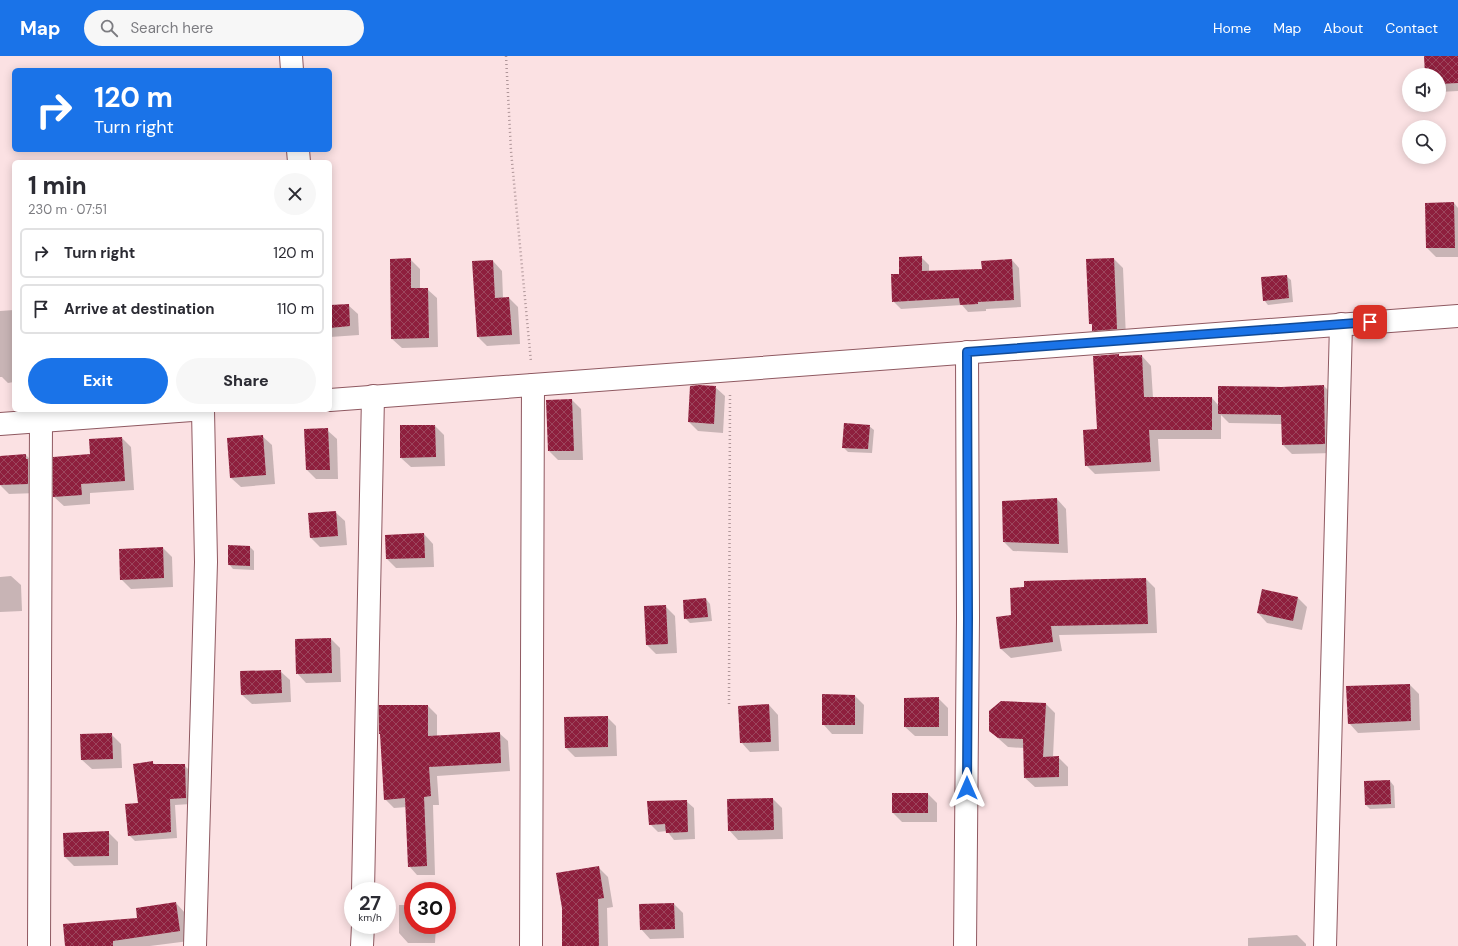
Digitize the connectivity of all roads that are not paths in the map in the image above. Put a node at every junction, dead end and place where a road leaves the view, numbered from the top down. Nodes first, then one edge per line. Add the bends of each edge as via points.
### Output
1 (291, 56) edge
2 (292, 68) edge
3 (1458, 316) edge
4 (1341, 324) junction
5 (967, 352) junction
6 (533, 385) junction
7 (373, 396) junction
8 (332, 400) edge
9 (165, 412) edge
10 (203, 412) edge
11 (41, 421) junction
12 (0, 424) edge
13 (363, 882) edge
14 (362, 934) edge
15 (39, 946) edge
16 (195, 946) edge
17 (362, 946) edge
18 (531, 946) edge
19 (965, 946) edge
20 (1325, 946) edge

1 - 2 street
3 - 4 street
4 - 5 street
4 - 20 street
5 - 6 street
5 - 19 street
6 - 7 street
6 - 18 street
7 - 8 street
7 - 13 street
9 - 11 street
10 - 16 street via 206,562
11 - 12 street
11 - 15 street
14 - 17 street

